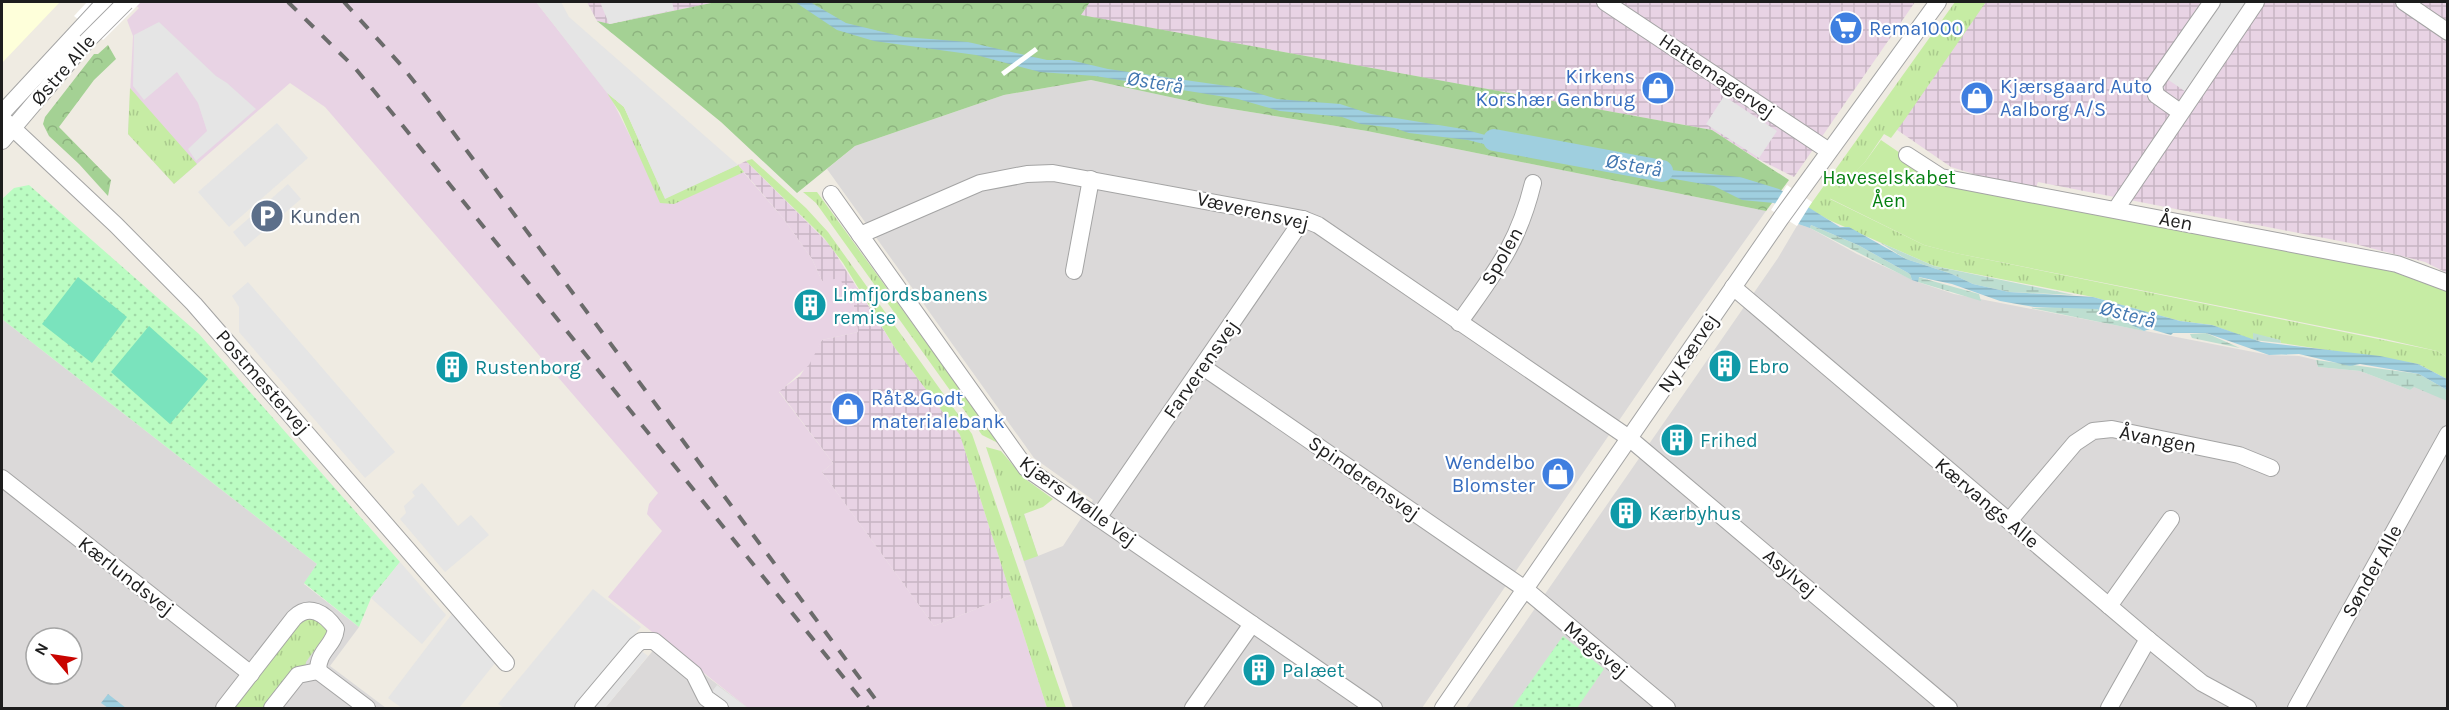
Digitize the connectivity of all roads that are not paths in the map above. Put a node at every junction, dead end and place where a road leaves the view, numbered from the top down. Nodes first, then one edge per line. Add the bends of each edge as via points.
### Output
1 (105, 2) edge
2 (126, 2) edge
3 (1605, 2) edge
4 (1938, 2) edge
5 (2212, 2) edge
6 (2256, 2) edge
7 (2404, 2) edge
8 (2448, 32) edge
9 (81, 38) junction
10 (2180, 112) junction
11 (4, 125) edge
12 (1829, 151) junction
13 (1907, 155) dead end
14 (1091, 179) junction
15 (1533, 183) dead end
16 (831, 194) dead end
17 (2116, 209) junction
18 (1303, 219) junction
19 (860, 235) junction
20 (1074, 271) dead end
21 (2448, 283) edge
22 (1733, 287) junction
23 (1459, 323) junction
24 (1203, 367) junction
25 (2448, 434) edge
26 (1629, 438) junction
27 (2271, 468) dead end
28 (2, 477) edge
29 (1098, 518) junction
30 (2171, 519) dead end
31 (2009, 521) junction
32 (1525, 589) junction
33 (2109, 606) junction
34 (1252, 624) junction
35 (2148, 639) junction
36 (506, 663) dead end
37 (318, 670) junction
38 (251, 674) junction
39 (224, 708) edge
40 (272, 708) edge
41 (367, 708) edge
42 (583, 708) edge
43 (720, 708) edge
44 (1193, 708) edge
45 (1374, 708) edge
46 (1443, 708) edge
47 (1667, 708) edge
48 (1949, 708) edge
49 (2109, 708) edge
50 (2248, 708) edge
51 (2296, 708) edge

1 - 9 street, Østre Alle
2 - 9 street, Østre Alle, bridge
3 - 12 street, Hattemagervej
4 - 12 street, Ny Kærvej
5 - 10 street via 2154,85 2156,95
6 - 10 street
7 - 8 street
9 - 11 street, Østre Alle
10 - 17 street
11 - 36 street, Postmestervej via 141,250 210,321
12 - 22 street, Ny Kærvej
13 - 17 street, Åen via 1941,177
14 - 18 street, Væverensvej
14 - 19 street, Væverensvej via 1053,173 980,183
14 - 20 street
15 - 23 street, Spolen via 1517,236 1505,259
16 - 19 street, Kjærs Mølle Vej
17 - 21 street, Åen via 2397,264
18 - 23 street, Væverensvej via 1318,225
18 - 24 street, Farverensvej
19 - 29 street, Kjærs Mølle Vej via 1018,459
22 - 26 street, Ny Kærvej
22 - 31 street, Kærvangs Alle
23 - 26 street, Væverensvej
24 - 29 street, Farverensvej
24 - 32 street, Spinderensvej
25 - 51 street, Sønder Alle
26 - 32 street, Ny Kærvej
26 - 48 street, Asylvej
27 - 31 street, Åvangen via 2239,455 2193,445 2112,429 2093,431 2075,443
28 - 38 street, Kærlundsvej
29 - 34 street, Kjærs Mølle Vej
30 - 33 street
31 - 33 street, Kærvangs Alle
32 - 46 street, Ny Kærvej
32 - 47 street, Magsvej
33 - 35 street, Kærvangs Alle
34 - 44 street
34 - 45 street, Kjærs Mølle Vej
35 - 49 street
35 - 50 street, Kærvangs Alle via 2202,683
37 - 38 street via 318,658 336,629 309,608 294,618
37 - 40 street via 298,675
37 - 41 street
38 - 39 street
42 - 43 street via 636,645 648,640 694,674 706,698

